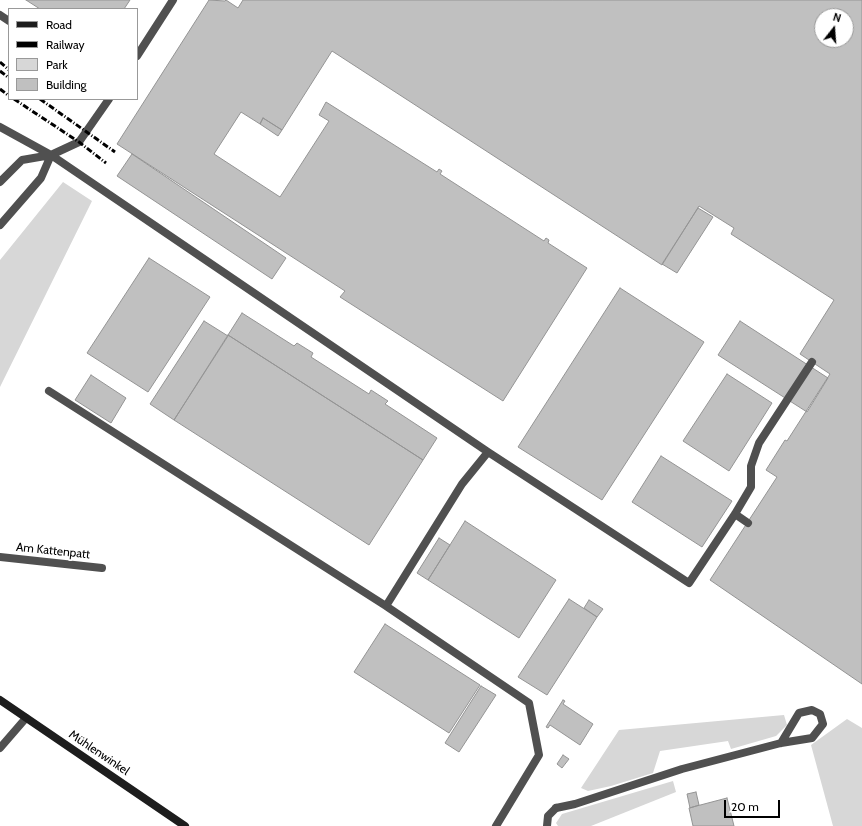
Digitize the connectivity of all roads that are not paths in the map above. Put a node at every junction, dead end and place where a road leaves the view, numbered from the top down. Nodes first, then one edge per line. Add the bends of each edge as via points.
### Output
1 (173, 0) edge
2 (138, 54) edge
3 (108, 100) edge
4 (0, 128) edge
5 (51, 155) junction
6 (0, 182) edge
7 (0, 225) edge
8 (812, 362) dead end
9 (49, 391) dead end
10 (488, 452) junction
11 (734, 514) junction
12 (748, 523) dead end
13 (0, 557) edge
14 (102, 568) dead end
15 (386, 606) junction
16 (0, 700) edge
17 (26, 718) junction
18 (781, 743) junction
19 (0, 748) edge
20 (185, 826) edge
21 (496, 826) edge
22 (546, 826) edge

1 - 2 street
3 - 5 street via 79,142
4 - 5 street
5 - 6 street via 22,160
5 - 7 street via 41,178
5 - 10 street
8 - 11 street via 759,443 751,466 751,487
9 - 15 street
10 - 11 street via 689,583
10 - 15 street via 462,484
11 - 12 street
13 - 14 street, Am Kattenpatt
15 - 21 street via 529,702 539,755
16 - 17 street, Mühlenwinkel
17 - 19 street
17 - 20 street, Mühlenwinkel
18 - 18 street via 812,738 823,724 820,714 812,710 799,713
18 - 22 street via 556,808 548,816

